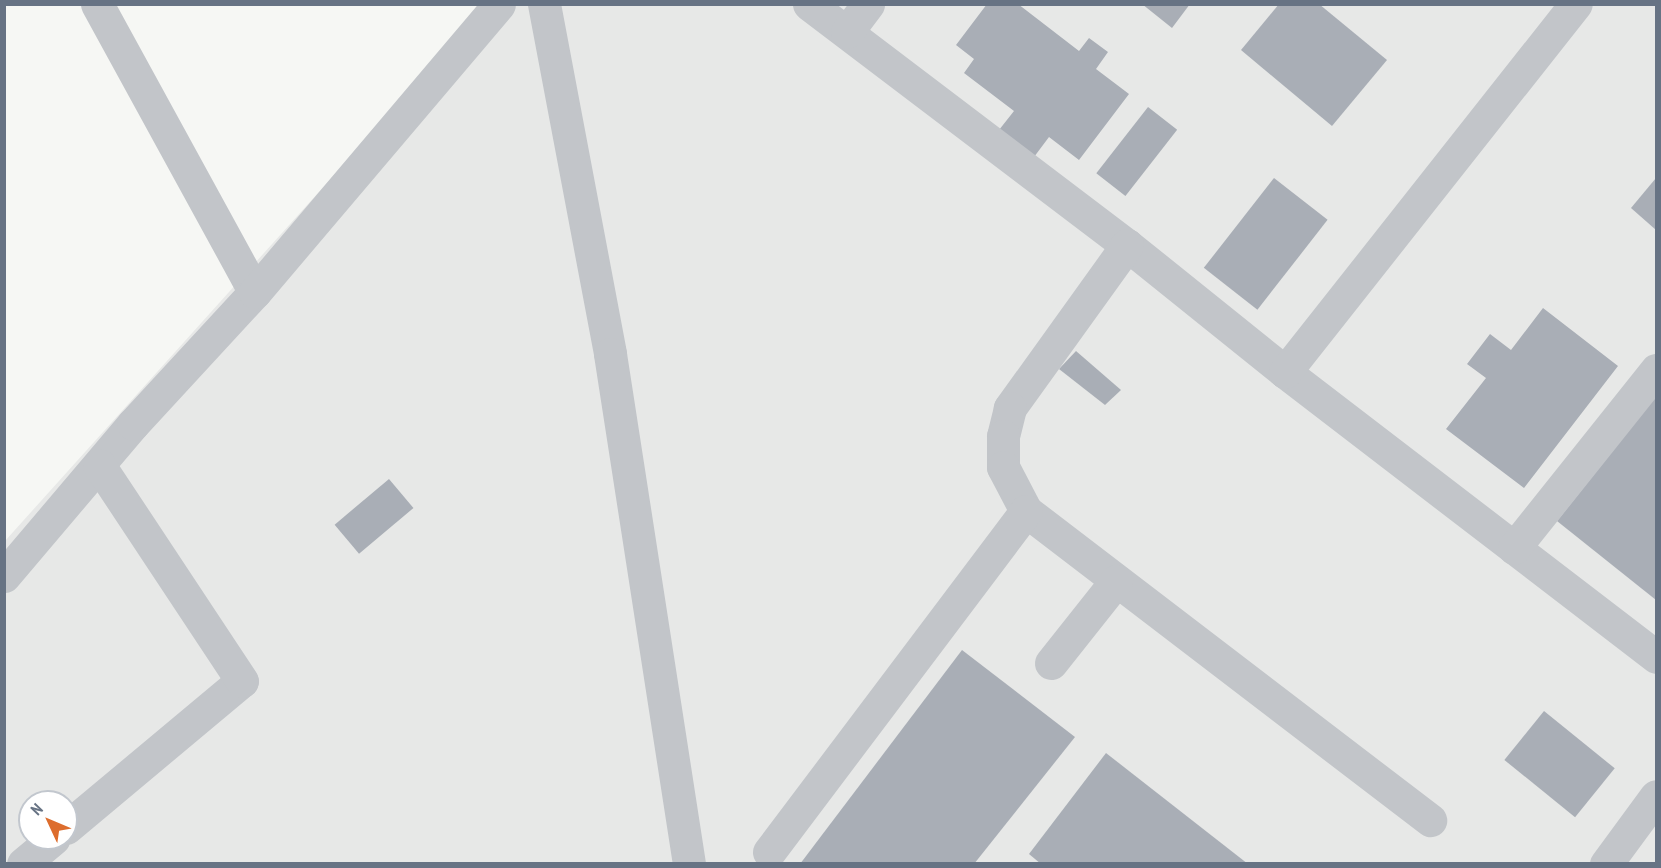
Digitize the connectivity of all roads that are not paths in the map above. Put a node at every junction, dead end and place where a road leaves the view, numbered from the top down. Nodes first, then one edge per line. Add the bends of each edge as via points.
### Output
1 (97, 4) edge
2 (499, 4) edge
3 (544, 4) edge
4 (809, 4) edge
5 (868, 4) edge
6 (1576, 4) edge
7 (847, 32) junction
8 (1127, 245) junction
9 (255, 292) junction
10 (1656, 369) edge
11 (1284, 372) junction
12 (99, 465) junction
13 (1026, 511) junction
14 (1514, 548) junction
15 (4, 576) edge
16 (1116, 581) junction
17 (1656, 657) edge
18 (1051, 663) dead end
19 (1656, 796) edge
20 (78, 818) edge
21 (1430, 820) dead end
22 (40, 850) edge
23 (769, 852) dead end
24 (23, 864) edge
25 (689, 864) edge
26 (1606, 864) edge

1 - 9 lane
2 - 9 lane
3 - 25 lane via 610,354
4 - 7 lane
5 - 7 lane
6 - 11 lane
7 - 8 lane
8 - 11 lane
8 - 13 lane via 1010,408 1002,436 1003,467
9 - 12 lane
10 - 14 lane
11 - 14 lane
12 - 15 lane
12 - 20 lane via 242,681
13 - 16 lane
13 - 23 lane
14 - 17 lane
16 - 18 lane
16 - 21 lane
19 - 26 lane
22 - 24 lane

